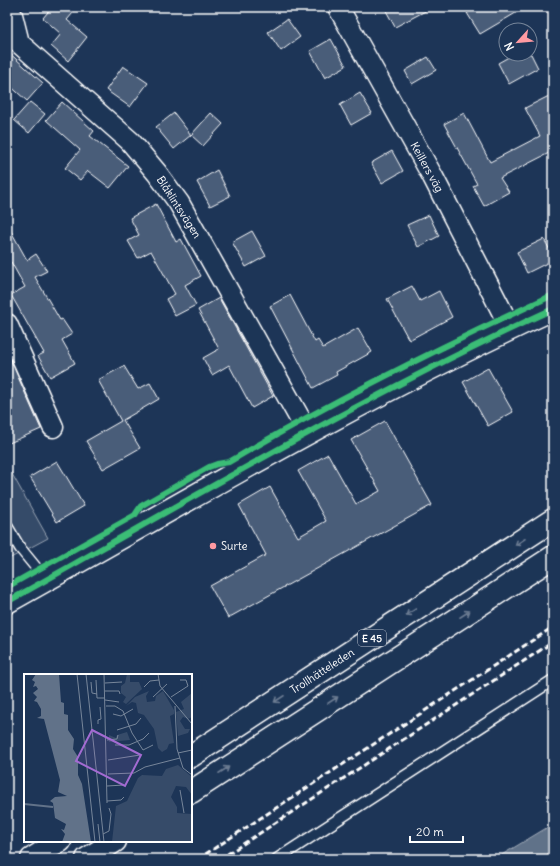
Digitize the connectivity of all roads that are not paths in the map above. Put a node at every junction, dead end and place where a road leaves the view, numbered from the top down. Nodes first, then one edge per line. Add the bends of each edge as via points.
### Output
1 (338, 7) edge
2 (12, 15) dead end
3 (553, 309) edge
4 (7, 324) edge
5 (511, 329) junction
6 (53, 427) dead end
7 (308, 433) junction
8 (553, 520) edge
9 (7, 526) edge
10 (553, 557) edge
11 (44, 581) junction
12 (7, 602) edge
13 (553, 680) edge
14 (192, 755) edge
15 (192, 791) edge
16 (58, 842) edge
17 (114, 842) edge
18 (32, 859) edge
19 (88, 859) edge
20 (277, 859) edge

1 - 5 street, Keillers väg via 433,177
2 - 7 street, Blåklintsvägen via 19,43 130,141 179,203
3 - 5 main road
4 - 6 street
5 - 7 main road
7 - 11 main road
8 -> 14 main road, Trollhätteleden / E 45
9 - 11 lane
15 -> 10 main road, E 45
11 - 12 main road
13 - 20 lane
16 - 18 main road
17 - 19 main road

